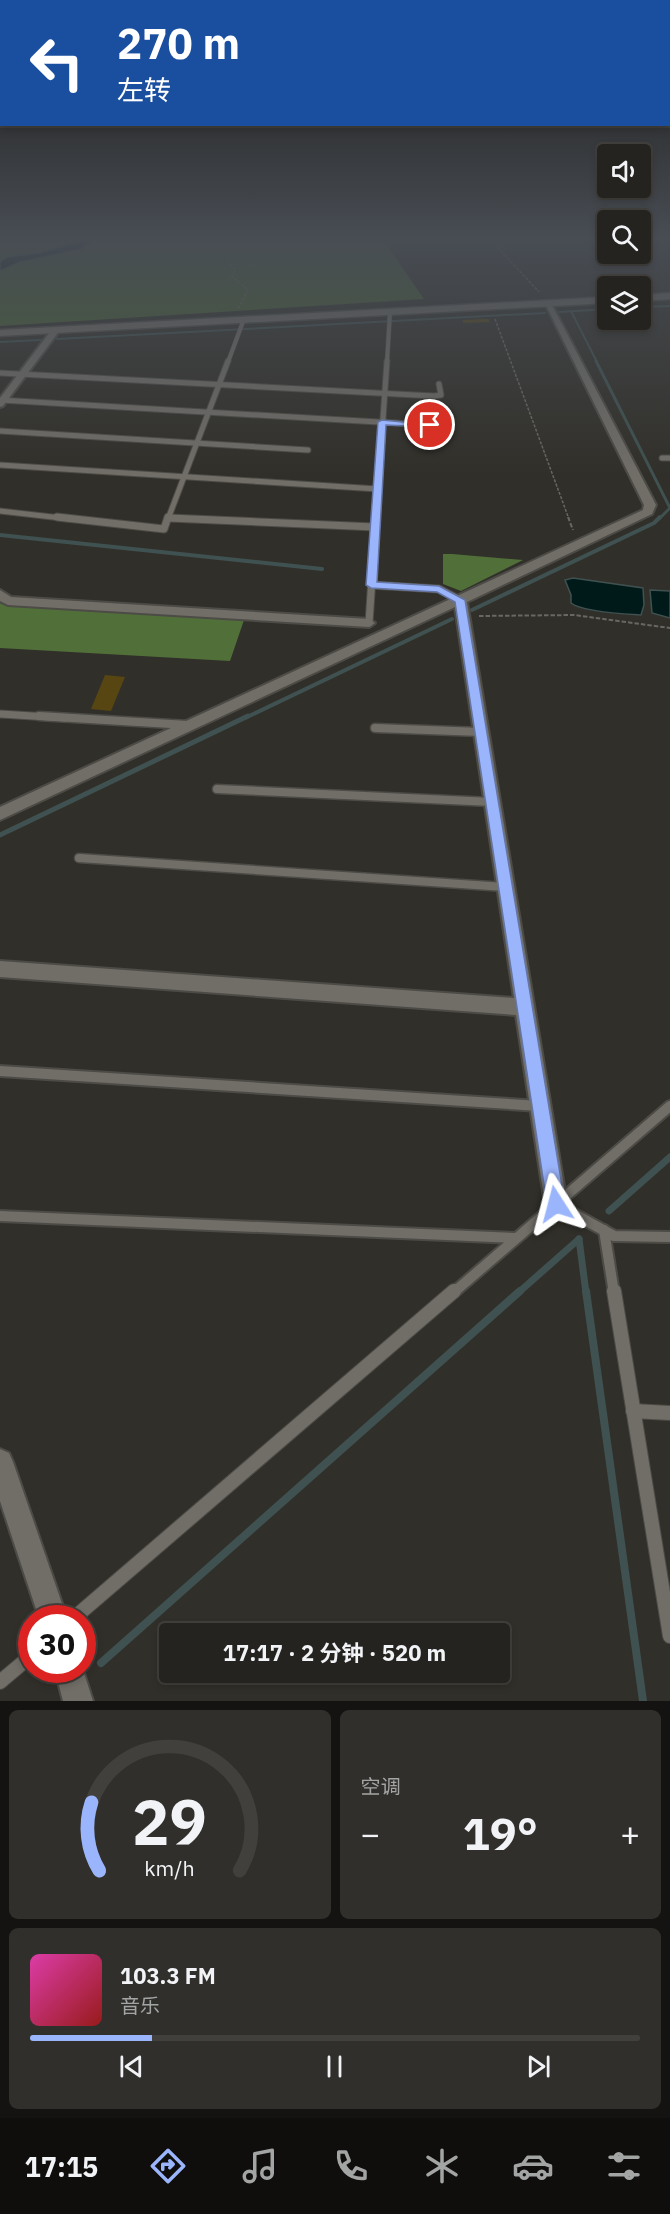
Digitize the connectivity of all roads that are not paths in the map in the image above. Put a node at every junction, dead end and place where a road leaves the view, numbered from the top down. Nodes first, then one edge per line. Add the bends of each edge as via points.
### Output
1 (396, 317) edge
2 (554, 317) edge
3 (389, 318) junction
4 (242, 326) junction
5 (57, 330) junction
6 (0, 333) edge
7 (0, 373) edge
8 (22, 375) junction
9 (439, 384) dead end
10 (219, 385) junction
11 (384, 394) junction
12 (1, 402) edge
13 (209, 412) junction
14 (382, 422) junction
15 (430, 425) dead end
16 (0, 431) edge
17 (197, 443) junction
18 (308, 450) dead end
19 (662, 458) dead end
20 (670, 458) edge
21 (0, 465) edge
22 (184, 477) junction
23 (378, 489) junction
24 (0, 511) edge
25 (169, 518) junction
26 (375, 527) junction
27 (371, 585) junction
28 (0, 594) edge
29 (461, 608) junction
30 (369, 623) joint
31 (0, 714) edge
32 (190, 726) junction
33 (375, 728) dead end
34 (481, 732) junction
35 (217, 789) dead end
36 (492, 802) junction
37 (0, 814) edge
38 (79, 858) dead end
39 (506, 887) junction
40 (0, 969) edge
41 (524, 1008) junction
42 (0, 1071) edge
43 (540, 1106) junction
44 (670, 1106) edge
45 (556, 1204) junction
46 (0, 1216) edge
47 (604, 1230) junction
48 (670, 1237) edge
49 (516, 1238) junction
50 (633, 1411) junction
51 (670, 1413) edge
52 (0, 1462) edge
53 (49, 1605) edge
54 (89, 1605) edge
55 (670, 1636) edge
56 (18, 1667) edge
57 (0, 1682) edge
58 (73, 1683) edge
59 (78, 1701) edge

1 - 3 street
2 - 29 street via 650,505 648,512
3 - 4 street
3 - 11 lane
4 - 5 street
4 - 10 lane
5 - 6 street
5 - 8 street
7 - 8 lane
8 - 10 lane
8 - 12 street
9 - 11 lane via 441,394 434,396
10 - 11 lane
10 - 13 lane
11 - 14 lane
12 - 13 lane
13 - 14 lane
13 - 17 lane
14 - 15 lane
14 - 23 lane
16 - 17 lane
17 - 18 lane
17 - 22 lane
19 - 20 lane
21 - 22 lane
22 - 23 lane
22 - 25 lane
23 - 26 lane
24 - 25 lane via 164,528
25 - 26 lane
26 - 27 lane
27 - 29 lane via 439,589
27 - 30 lane
28 - 30 street via 8,601
29 - 32 street
29 - 34 street
31 - 32 lane
32 - 37 street
33 - 34 lane
34 - 36 street
35 - 36 lane
36 - 39 street
38 - 39 lane
39 - 41 street
40 - 41 street
41 - 43 street
42 - 43 lane
43 - 45 street
44 - 45 lane
45 - 47 lane
45 - 49 lane
46 - 49 lane
47 - 48 lane via 614,1236
47 - 50 lane
49 - 54 lane
50 - 51 lane
50 - 55 lane
52 - 53 street
56 - 57 lane
58 - 59 street

